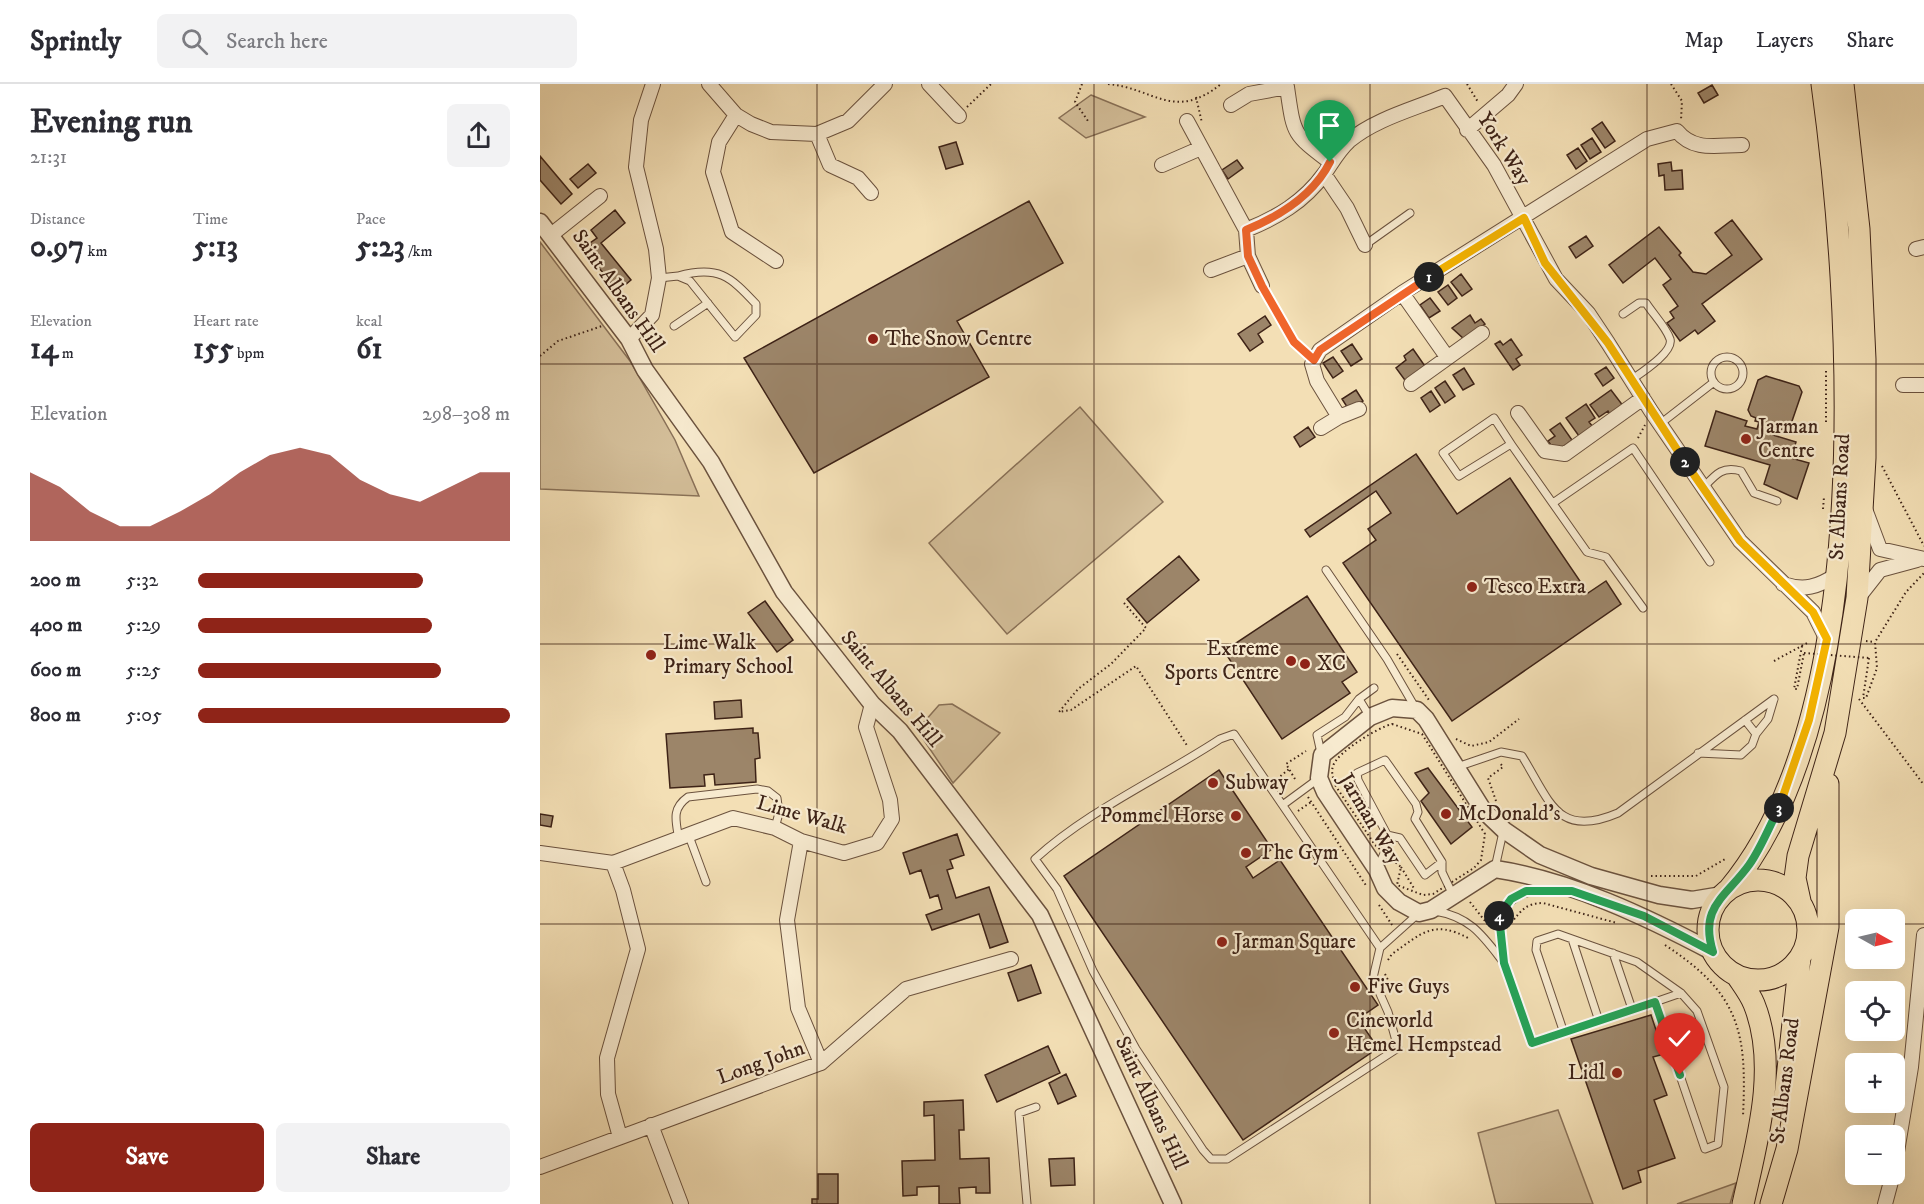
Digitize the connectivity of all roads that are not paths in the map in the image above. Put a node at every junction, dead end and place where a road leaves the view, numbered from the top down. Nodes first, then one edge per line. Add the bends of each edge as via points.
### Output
1 (653, 84) edge
2 (709, 84) edge
3 (885, 84) edge
4 (929, 84) edge
5 (1516, 84) edge
6 (1822, 84) edge
7 (1843, 84) edge
8 (1445, 90) edge
9 (1232, 105) dead end
10 (736, 114) junction
11 (959, 116) road end
12 (1187, 121) dead end
13 (1467, 130) junction
14 (818, 134) junction
15 (1742, 145) dead end
16 (1201, 148) junction
17 (1162, 165) dead end
18 (1327, 168) junction
19 (871, 193) dead end
20 (600, 196) dead end
21 (1410, 213) dead end
22 (1524, 218) junction
23 (540, 222) edge
24 (1246, 230) junction
25 (551, 236) junction
26 (1365, 245) joint
27 (1248, 256) junction
28 (776, 261) dead end
29 (1211, 270) dead end
30 (678, 276) junction
31 (659, 278) junction
32 (1262, 286) road end
33 (1402, 293) junction
34 (708, 303) junction
35 (1623, 314) dead end
36 (674, 326) dead end
37 (1482, 333) dead end
38 (629, 339) junction
39 (1447, 357) junction
40 (1631, 380) junction
41 (1714, 382) junction
42 (1411, 384) dead end
43 (1904, 385) dead end
44 (1924, 385) edge
45 (1642, 398) junction
46 (1359, 409) dead end
47 (1518, 413) dead end
48 (1339, 417) junction
49 (1660, 424) junction
50 (1321, 428) dead end
51 (1511, 444) junction
52 (1703, 488) junction
53 (1862, 499) junction
54 (1777, 501) dead end
55 (1553, 503) junction
56 (1921, 559) edge
57 (1710, 562) dead end
58 (1326, 570) dead end
59 (1836, 575) junction
60 (1781, 583) junction
61 (1857, 598) junction
62 (1643, 608) dead end
63 (1827, 639) junction
64 (1374, 688) dead end
65 (1359, 699) junction
66 (872, 704) junction
67 (1417, 710) junction
68 (1370, 717) junction
69 (1745, 720) junction
70 (1756, 734) junction
71 (1698, 753) junction
72 (1322, 755) junction
73 (1828, 763) junction
74 (1457, 767) junction
75 (1319, 778) junction
76 (1284, 804) junction
77 (776, 828) junction
78 (1504, 830) junction
79 (1387, 835) junction
80 (684, 838) junction
81 (801, 841) junction
82 (540, 853) edge
83 (1442, 862) junction
84 (613, 863) junction
85 (1495, 869) junction
86 (1377, 870) junction
87 (706, 882) dead end
88 (1572, 891) junction
89 (1725, 892) junction
90 (1456, 894) junction
91 (1800, 901) junction
92 (1425, 912) junction
93 (1924, 935) edge
94 (1572, 939) junction
95 (1380, 948) junction
96 (1713, 952) junction
97 (1613, 953) junction
98 (1800, 958) junction
99 (1011, 959) dead end
100 (1504, 963) junction
101 (1737, 976) junction
102 (1681, 993) junction
103 (1655, 1002) junction
104 (1632, 1009) junction
105 (1599, 1021) junction
106 (1564, 1033) junction
107 (821, 1064) junction
108 (1036, 1107) dead end
109 (651, 1125) junction
110 (1901, 1125) edge
111 (620, 1137) junction
112 (540, 1167) edge
113 (1890, 1185) edge
114 (681, 1204) edge
115 (1027, 1204) edge
116 (1173, 1204) edge
117 (1743, 1204) edge
118 (1765, 1204) edge
119 (1771, 1204) edge
120 (1885, 1204) edge

1 - 31 street via 641,120 636,167
2 - 10 street
3 - 14 street via 848,121
4 - 11 street
5 - 13 street
6 - 59 main road, St Albans Road via 1842,284 1845,417
7 - 53 main road, St Albans Road via 1862,281
8 - 13 street, York Way
8 - 18 street, York Way via 1368,128 1348,142
9 - 18 street via 1249,94 1287,87 1298,137
10 - 14 street via 771,132
10 - 28 street via 719,142 713,172 732,232
12 - 16 street
13 - 22 street, York Way via 1494,165
14 - 19 street via 830,165 858,178
15 - 22 street via 1700,146 1685,142 1677,131 1647,139
16 - 17 street
16 - 24 street
18 - 24 street, York Way via 1281,215
18 - 26 street
20 - 25 street
21 - 26 lane
22 - 33 street
22 - 40 street, York Way via 1545,263 1588,313
23 - 25 street, Saint Albans Hill
24 - 27 street
25 - 38 street, Saint Albans Hill
27 - 29 street
27 - 32 street
30 - 31 lane
30 - 34 lane via 690,281
30 - 34 lane via 695,271 729,276 756,304 756,315 735,338
31 - 38 street via 652,315
33 - 39 street
33 - 48 street via 1320,350 1314,360 1312,370
34 - 36 lane
35 - 40 lane via 1639,303 1646,303 1670,340 1670,347 1661,357
37 - 39 street
38 - 66 street, Saint Albans Hill via 645,370 711,462 784,592
39 - 42 street
40 - 45 street, York Way
41 - 41 lane via 1712,367 1718,359 1733,357 1741,363 1744,374 1734,387 1723,388
41 - 49 lane
43 - 44 street
45 - 47 street via 1566,454 1545,451
45 - 49 street, York Way
46 - 48 street
48 - 50 street
49 - 52 street, York Way
51 - 51 lane via 1494,418 1443,453 1459,476
51 - 55 lane
52 - 54 lane via 1722,469 1730,468 1741,471 1754,493
52 - 60 street, York Way via 1740,541
53 - 56 street via 1880,549
53 - 61 main road, St Albans Road
55 - 57 lane via 1633,448
55 - 62 lane via 1587,552 1606,557
56 - 61 street via 1880,570
58 - 67 lane
59 - 60 street via 1805,588
59 - 63 main road, St Albans Road
60 - 63 street, York Way via 1813,612
61 - 73 main road, St Albans Road via 1844,690
63 - 89 main road, St Albans Road via 1809,720 1784,797 1754,856
64 - 65 lane
65 - 68 lane
65 - 72 lane via 1345,717 1317,735
66 - 81 street, Lime Walk via 866,727 890,800 891,819 877,843 844,853
66 - 116 street, Saint Albans Hill via 900,731 1040,915
67 - 68 street, Jarman Way via 1392,708
67 - 74 street
68 - 72 street, Jarman Way
69 - 70 lane
69 - 70 lane via 1774,699 1768,719
69 - 71 lane
70 - 71 lane via 1752,745 1741,755
71 - 74 lane via 1618,813 1578,824 1557,813 1522,756 1501,752
72 - 75 street, Jarman Way
73 - 91 main road, St Albans Road via 1798,856 1795,878
73 - 119 main road via 1828,927 1787,1149
74 - 78 street via 1483,810
75 - 76 lane
75 - 86 street, Jarman Way
76 - 95 lane
76 - 95 lane via 1234,734 1093,816 1035,859 1057,889 1093,971 1136,1049 1211,1159 1227,1159 1398,1048 1373,978
77 - 80 street, Lime Walk via 732,818
77 - 80 lane via 777,798 757,789 688,797 674,815
77 - 81 street, Lime Walk
78 - 85 lane
78 - 89 street via 1540,855 1590,876 1692,900
79 - 83 lane via 1400,838 1425,874
79 - 83 lane via 1357,773 1385,760 1416,804 1415,819
79 - 86 lane via 1390,840
80 - 84 street, Lime Walk
80 - 87 lane
81 - 107 street via 787,920 798,1008
82 - 84 street, Lime Walk
83 - 90 lane via 1442,872
84 - 111 street via 638,949 607,1058 608,1094
85 - 88 street via 1526,874
85 - 90 street
86 - 92 street, Jarman Way via 1385,888 1399,902
88 - 96 street via 1644,916
88 - 100 lane via 1526,891 1511,899 1499,915
89 - 91 main road via 1751,881 1775,882
89 - 96 main road via 1708,922
90 - 92 street
91 - 98 main road via 1808,929
92 - 95 lane
92 - 100 lane via 1461,916
93 - 110 street
94 - 97 lane
94 - 105 lane
94 - 106 lane via 1558,934 1537,941 1536,950
96 - 101 main road
97 - 102 lane via 1655,972
97 - 104 lane
98 - 101 main road via 1779,976 1751,980
98 - 118 main road, St Albans Road via 1780,1134
99 - 107 street, Long John via 906,989
100 - 106 lane via 1532,1043
101 - 117 main road, St Albans Road via 1759,1019 1765,1071 1755,1152
102 - 103 lane
102 - 103 lane via 1697,1011 1724,1088 1718,1144 1705,1149
103 - 104 lane
104 - 105 lane
105 - 106 lane
107 - 109 street, Long John
108 - 115 lane via 1019,1113
109 - 111 street, Long John
109 - 114 street
111 - 112 street, Long John
113 - 120 street

